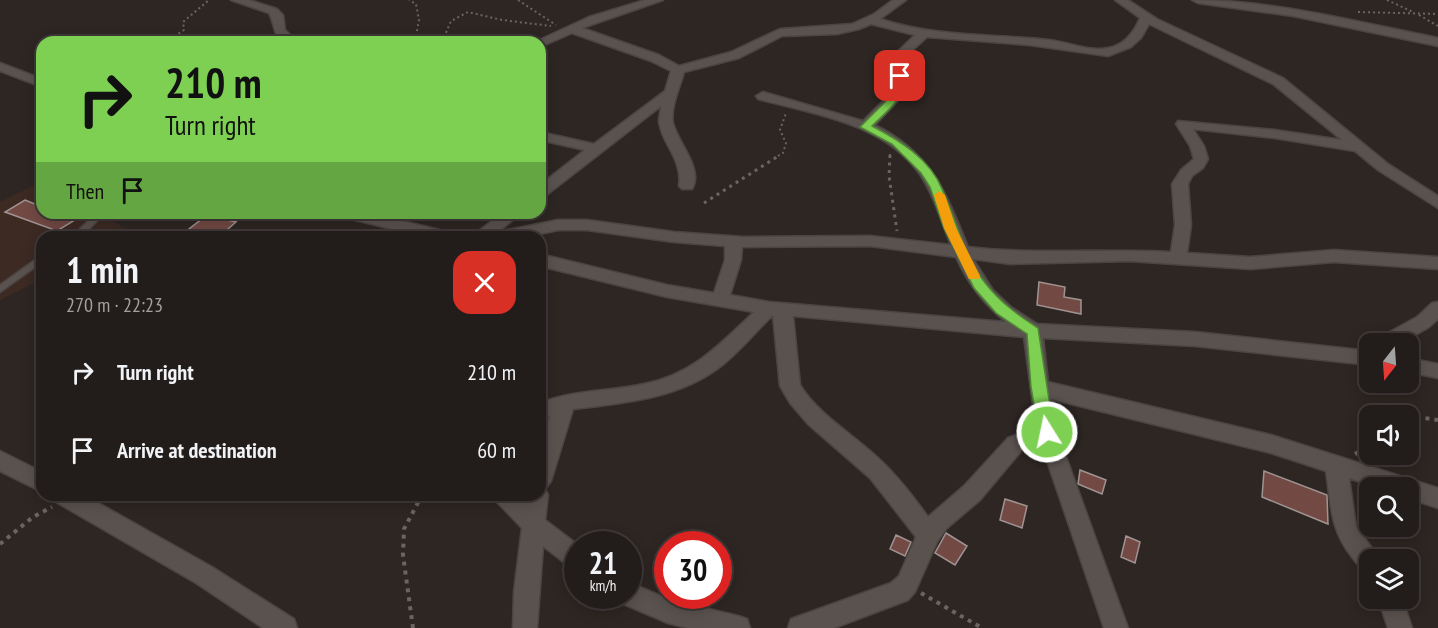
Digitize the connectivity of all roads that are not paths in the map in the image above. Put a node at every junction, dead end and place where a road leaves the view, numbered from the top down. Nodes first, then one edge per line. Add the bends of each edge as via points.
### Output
1 (237, 0) edge
2 (657, 0) edge
3 (900, 0) edge
4 (1121, 0) edge
5 (1198, 0) edge
6 (1146, 17) junction
7 (871, 20) junction
8 (565, 27) junction
9 (923, 34) junction
10 (283, 36) edge
11 (1137, 36) junction
12 (1187, 37) junction
13 (546, 39) edge
14 (1438, 42) edge
15 (0, 67) edge
16 (678, 70) junction
17 (36, 81) edge
18 (671, 93) junction
19 (764, 96) dead end
20 (865, 127) junction
21 (546, 137) edge
22 (1358, 148) junction
23 (598, 149) junction
24 (687, 186) dead end
25 (546, 188) edge
26 (1438, 203) edge
27 (93, 219) edge
28 (373, 219) edge
29 (505, 219) edge
30 (82, 231) edge
31 (422, 231) edge
32 (490, 231) edge
33 (530, 231) edge
34 (734, 241) junction
35 (963, 252) junction
36 (1178, 258) junction
37 (546, 261) edge
38 (36, 262) edge
39 (1438, 263) edge
40 (0, 289) edge
41 (720, 300) junction
42 (1438, 308) edge
43 (776, 309) junction
44 (1034, 331) junction
45 (1403, 333) edge
46 (1359, 354) edge
47 (1419, 367) edge
48 (1438, 371) edge
49 (1039, 387) junction
50 (565, 402) junction
51 (546, 410) edge
52 (1047, 432) junction
53 (0, 460) edge
54 (546, 462) edge
55 (1336, 465) junction
56 (1374, 477) edge
57 (36, 480) edge
58 (1419, 492) edge
59 (1438, 498) edge
60 (81, 501) edge
61 (511, 501) edge
62 (536, 501) edge
63 (534, 525) junction
64 (928, 535) junction
65 (564, 548) edge
66 (1360, 549) edge
67 (642, 600) edge
68 (1394, 609) edge
69 (285, 628) edge
70 (525, 628) edge
71 (738, 628) edge
72 (800, 628) edge
73 (1116, 628) edge
74 (1400, 628) edge

1 - 10 street via 273,10 277,15 276,26
2 - 8 street
3 - 7 street
4 - 6 street
5 - 14 street via 1293,13
6 - 11 street
6 - 12 street
7 - 9 street
7 - 16 street via 848,29 780,33 735,55
8 - 13 street
8 - 16 street via 655,58
9 - 11 street via 990,37 1107,52
9 - 20 street via 898,57 900,87 894,99
11 - 12 street
12 - 22 street via 1287,87
15 - 17 street
16 - 18 street
18 - 23 street
18 - 24 street via 666,122 682,158
19 - 20 street
20 - 35 street via 909,153 931,179
21 - 23 street
22 - 26 street
22 - 36 street via 1183,124 1201,159 1180,184 1183,225
23 - 25 street
27 - 30 lane
28 - 31 street
29 - 32 street
33 - 34 street via 558,225 587,225
34 - 35 street via 870,241
34 - 41 street via 733,260
35 - 36 street via 1024,259 1108,254
35 - 44 street via 987,296 1000,310
36 - 39 street via 1250,263 1334,256
37 - 41 street
38 - 40 lane
41 - 43 street
42 - 45 street
43 - 44 street
43 - 50 street via 691,376 631,395
43 - 64 street via 795,396 879,473
44 - 46 street via 1195,339
44 - 49 street
47 - 48 street
49 - 52 street
49 - 55 street via 1271,444
50 - 51 street
50 - 54 street
52 - 64 street via 1015,444
52 - 73 street
53 - 57 street
55 - 56 street
55 - 66 street via 1345,527
58 - 59 street
60 - 69 street via 204,574
61 - 63 street
62 - 63 street
63 - 65 street
63 - 70 street
64 - 72 street via 907,584 898,592
67 - 71 street via 668,611
68 - 74 street

